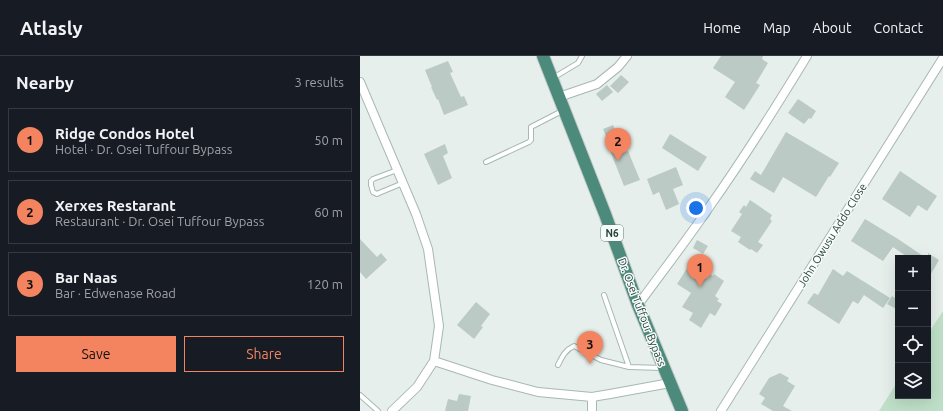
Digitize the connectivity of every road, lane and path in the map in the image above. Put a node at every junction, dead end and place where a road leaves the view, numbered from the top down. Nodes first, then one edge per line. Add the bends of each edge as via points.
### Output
1 (543, 56) edge
2 (582, 56) edge
3 (627, 56) edge
4 (807, 56) edge
5 (943, 58) edge
6 (552, 78) junction
7 (360, 83) edge
8 (560, 97) junction
9 (564, 110) junction
10 (486, 162) dead end
11 (398, 170) junction
12 (403, 183) junction
13 (604, 295) dead end
14 (638, 305) junction
15 (434, 361) junction
16 (558, 366) dead end
17 (629, 367) junction
18 (664, 368) junction
19 (670, 383) junction
20 (360, 395) edge
21 (592, 397) junction
22 (378, 411) edge
23 (392, 411) edge
24 (592, 411) edge
25 (682, 411) edge
26 (721, 411) edge

1 - 6 highway, Dr. Osei Tuffour Bypass / N6
2 - 6 lane via 578,64
3 - 8 street via 598,84
4 - 14 street via 729,179
5 - 26 street, John Owusu Addo Close
6 - 8 highway, Dr. Osei Tuffour Bypass / N6
7 - 11 street
8 - 9 highway, Dr. Osei Tuffour Bypass / N6
9 - 10 lane via 532,127 529,142
9 - 14 highway, Dr. Osei Tuffour Bypass / N6
11 - 12 street
11 - 12 lane via 373,179 373,192 377,194
12 - 15 street via 428,249 439,326
13 - 17 lane
14 - 18 highway, Dr. Osei Tuffour Bypass / N6
15 - 21 street via 538,392
15 - 23 street via 417,387
16 - 17 lane via 569,348 574,346 601,360
17 - 18 lane
18 - 19 highway, Dr. Osei Tuffour Bypass / N6
19 - 21 street
19 - 25 highway, Dr. Osei Tuffour Bypass / N6
20 - 22 lane
21 - 24 street

